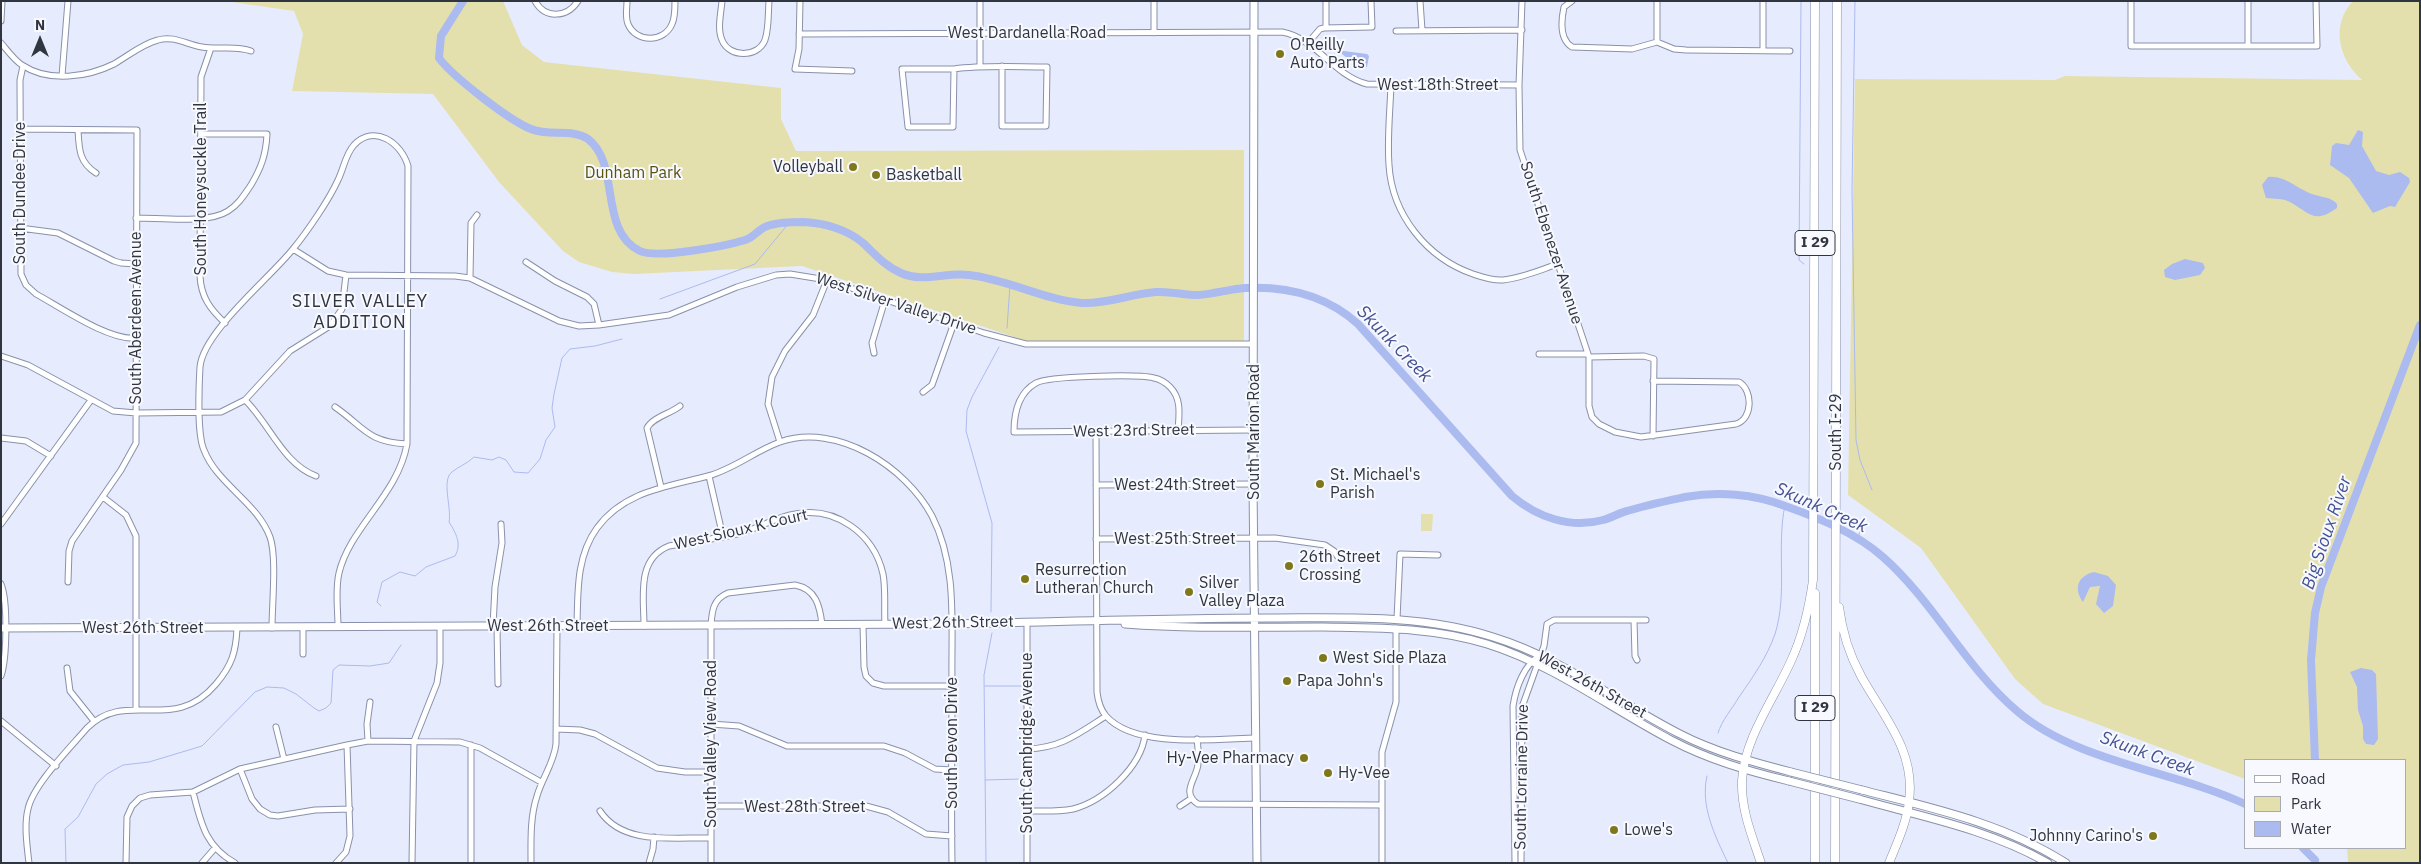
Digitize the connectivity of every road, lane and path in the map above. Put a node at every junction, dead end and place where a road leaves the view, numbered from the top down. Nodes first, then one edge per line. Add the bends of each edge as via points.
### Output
1 (2, 1) edge
2 (68, 1) edge
3 (535, 1) edge
4 (578, 1) edge
5 (627, 1) edge
6 (675, 1) edge
7 (722, 1) edge
8 (769, 1) edge
9 (800, 1) edge
10 (980, 1) edge
11 (1154, 1) edge
12 (1254, 1) edge
13 (1326, 1) edge
14 (1372, 1) edge
15 (1420, 1) edge
16 (1522, 1) edge
17 (1572, 1) edge
18 (1657, 1) edge
19 (1763, 1) edge
20 (1816, 1) edge
21 (2131, 1) edge
22 (2248, 1) edge
23 (2316, 1) edge
24 (1838, 3) edge
25 (1, 21) edge
26 (1326, 28) junction
27 (1422, 30) junction
28 (1522, 30) junction
29 (1396, 31) dead end
30 (1254, 32) junction
31 (1154, 33) junction
32 (800, 34) junction
33 (980, 34) junction
34 (1657, 42) junction
35 (1, 43) edge
36 (1307, 44) junction
37 (2248, 46) junction
38 (211, 48) junction
39 (1763, 50) junction
40 (252, 51) dead end
41 (1790, 51) dead end
42 (23, 66) junction
43 (980, 66) junction
44 (1002, 66) junction
45 (954, 69) junction
46 (852, 71) dead end
47 (62, 76) junction
48 (1391, 85) junction
49 (1519, 85) junction
50 (20, 130) junction
51 (78, 130) junction
52 (200, 134) junction
53 (96, 173) dead end
54 (477, 215) dead end
55 (200, 217) junction
56 (136, 218) junction
57 (20, 228) junction
58 (293, 249) junction
59 (526, 262) dead end
60 (136, 264) junction
61 (1558, 264) junction
62 (346, 275) junction
63 (408, 276) junction
64 (470, 278) junction
65 (827, 280) junction
66 (885, 300) junction
67 (954, 322) junction
68 (225, 323) junction
69 (599, 325) junction
70 (136, 338) junction
71 (1254, 344) junction
72 (874, 353) dead end
73 (1539, 354) dead end
74 (1588, 355) junction
75 (1, 356) edge
76 (1653, 381) junction
77 (923, 392) dead end
78 (91, 400) junction
79 (245, 400) junction
80 (680, 406) dead end
81 (335, 407) dead end
82 (136, 413) junction
83 (201, 413) junction
84 (1178, 430) junction
85 (1253, 430) junction
86 (1096, 432) junction
87 (1653, 436) junction
88 (1, 438) edge
89 (780, 442) junction
90 (407, 444) junction
91 (51, 456) junction
92 (316, 476) dead end
93 (709, 476) junction
94 (1253, 484) junction
95 (1096, 485) junction
96 (661, 487) junction
97 (102, 496) junction
98 (1, 524) edge
99 (500, 524) dead end
100 (723, 537) junction
101 (1254, 538) junction
102 (1096, 539) junction
103 (1814, 550) junction
104 (1438, 555) dead end
105 (1338, 557) dead end
106 (1836, 560) junction
107 (68, 582) dead end
108 (1, 584) edge
109 (1254, 618) junction
110 (1397, 619) junction
111 (1634, 620) junction
112 (1646, 620) dead end
113 (1096, 622) junction
114 (1027, 623) junction
115 (864, 624) junction
116 (884, 624) junction
117 (951, 624) junction
118 (711, 625) junction
119 (822, 625) junction
120 (440, 626) junction
121 (495, 626) junction
122 (558, 626) junction
123 (577, 626) junction
124 (644, 626) junction
125 (338, 627) junction
126 (1254, 627) junction
127 (1322, 627) junction
128 (3, 628) edge
129 (136, 628) junction
130 (237, 628) junction
131 (272, 628) junction
132 (303, 628) junction
133 (1396, 628) junction
134 (1469, 630) junction
135 (302, 654) dead end
136 (1541, 654) junction
137 (1637, 660) dead end
138 (1534, 662) junction
139 (67, 668) dead end
140 (1, 676) edge
141 (498, 684) dead end
142 (952, 686) junction
143 (370, 702) dead end
144 (136, 710) junction
145 (1106, 716) junction
146 (1, 721) edge
147 (94, 721) junction
148 (711, 724) junction
149 (276, 727) dead end
150 (557, 728) junction
151 (1145, 736) junction
152 (1256, 738) junction
153 (1198, 739) junction
154 (368, 741) junction
155 (414, 741) junction
156 (347, 745) junction
157 (471, 745) junction
158 (1027, 749) junction
159 (284, 759) junction
160 (1745, 760) junction
161 (56, 766) junction
162 (240, 769) junction
163 (952, 770) junction
164 (1743, 770) junction
165 (711, 772) junction
166 (541, 782) junction
167 (194, 792) junction
168 (1192, 798) junction
169 (1909, 803) junction
170 (1382, 805) junction
171 (711, 806) junction
172 (1180, 806) dead end
173 (1257, 806) junction
174 (350, 809) junction
175 (600, 810) dead end
176 (1027, 811) junction
177 (1908, 812) junction
178 (952, 836) junction
179 (654, 837) junction
180 (711, 838) junction
181 (215, 848) junction
182 (471, 861) dead end
183 (29, 863) edge
184 (126, 863) edge
185 (202, 863) edge
186 (235, 863) edge
187 (336, 863) edge
188 (412, 863) edge
189 (532, 863) edge
190 (649, 863) edge
191 (711, 863) edge
192 (952, 863) edge
193 (1027, 863) edge
194 (1256, 863) edge
195 (1382, 863) edge
196 (1515, 863) edge
197 (1521, 863) edge
198 (1761, 863) edge
199 (1815, 863) edge
200 (1835, 863) edge
201 (1889, 863) edge
202 (2048, 863) edge
203 (2066, 863) edge

1 - 25 street
2 - 47 street
3 - 4 street via 543,10 555,14 566,13
5 - 6 street via 626,18 630,27 635,34 648,39 663,35 670,28
7 - 8 street via 722,41 731,51 741,54 751,53 763,44
9 - 32 street
10 - 33 street
11 - 31 street
12 - 30 main road, South Marion Road
13 - 26 street
14 - 26 street via 1372,27
15 - 27 street
16 - 28 street, South Ebenezer Avenue
17 - 34 street via 1565,4 1563,10 1563,36 1569,46 1621,49 1641,48
18 - 34 street
19 - 39 street
20 - 103 highway, South I-29 / I 29
21 - 37 street via 2131,46
22 - 37 street
23 - 37 street via 2317,46
24 - 106 highway, South I-29 / I 29
26 - 36 street via 1320,29
27 - 28 street
27 - 29 street
28 - 49 street, South Ebenezer Avenue
30 - 31 street, West Dardanella Road
30 - 36 street, West 18th Street via 1288,33
30 - 71 main road, South Marion Road
31 - 33 street, West Dardanella Road
32 - 33 street, West Dardanella Road
32 - 46 street via 795,69
33 - 43 street
34 - 39 street via 1686,50
35 - 42 street
36 - 48 street, West 18th Street via 1361,83
38 - 40 street
38 - 47 street via 172,38 158,40 93,73
38 - 52 street, South Honeysuckle Trail via 201,77
39 - 41 street
42 - 47 street
42 - 50 street, South Dundee Drive
43 - 44 street
43 - 45 street
44 - 44 street via 1047,67 1046,126 1002,126
45 - 45 street via 902,69 908,127 953,127
48 - 49 street, West 18th Street
48 - 61 street via 1389,166 1396,200 1414,232 1446,261 1484,277 1502,280
49 - 61 street, South Ebenezer Avenue via 1520,150
50 - 51 street
50 - 57 street, South Dundee Drive
51 - 53 street via 81,158
51 - 56 street, South Aberdeen Avenue via 137,130
52 - 55 street, South Honeysuckle Trail
52 - 55 street via 267,134 262,166 243,198 223,214
54 - 64 street via 471,223
55 - 56 street
55 - 68 street, South Honeysuckle Trail via 201,290 210,307
56 - 60 street, South Aberdeen Avenue
57 - 60 street via 58,233 120,264
57 - 70 street, South Dundee Drive via 20,269 30,289 109,334
58 - 62 street, West Silver Valley Drive via 328,271
58 - 63 street via 334,187 352,147 366,138 385,138 400,148 408,166
58 - 68 street
59 - 69 street via 587,297 594,304
60 - 70 street, South Aberdeen Avenue
61 - 74 street, South Ebenezer Avenue
62 - 63 street, West Silver Valley Drive
62 - 79 street via 345,299 334,323 290,351
63 - 64 street, West Silver Valley Drive
63 - 90 street
64 - 69 street, West Silver Valley Drive via 564,323
65 - 66 street, West Silver Valley Drive
65 - 69 street, West Silver Valley Drive via 798,274 776,275 737,287 679,312
65 - 89 street via 813,315 785,351 772,377 768,404
66 - 67 street, West Silver Valley Drive
66 - 72 street via 872,343
67 - 71 street, West Silver Valley Drive via 1026,344
67 - 77 street via 932,385
68 - 83 street via 202,358
70 - 82 street, South Aberdeen Avenue
71 - 85 main road, South Marion Road
73 - 74 street
74 - 76 street via 1652,358
74 - 87 street, South Ebenezer Avenue via 1589,406 1596,422 1622,434
75 - 78 street via 28,365
76 - 87 street
76 - 87 street, South Ebenezer Avenue via 1739,382 1748,393 1745,419 1736,424
78 - 82 street via 113,411
78 - 91 street
79 - 83 street via 225,411
79 - 92 street via 277,443 301,467
80 - 96 street via 651,422 647,428
81 - 90 street via 373,438
82 - 83 street
82 - 97 street, South Aberdeen Avenue via 132,454
83 - 131 street via 203,449 217,470 262,520 271,540
84 - 85 street, West 23rd Street
84 - 86 street, West 23rd Street
84 - 86 street, West 23rd Street via 1177,398 1170,387 1145,377 1055,378 1035,383 1023,394 1015,412 1014,432
85 - 94 main road, South Marion Road
86 - 95 street
88 - 91 street via 30,442
89 - 93 street
89 - 117 street, South Devon Drive via 814,438 852,447 881,462 910,486 930,514 945,547 950,571
90 - 125 street via 400,469 342,564 337,584
91 - 98 street
93 - 96 street
93 - 100 street
94 - 95 street, West 24th Street
94 - 101 main road, South Marion Road
95 - 102 street
96 - 123 street via 637,495 618,507 590,538 578,577
97 - 107 street, South Aberdeen Avenue via 72,541
97 - 129 street via 126,515 136,536
99 - 121 street via 502,543 495,592
100 - 116 street, West Sioux K Court via 802,513 818,512 842,520 865,538 876,554 884,577
100 - 124 street, West Sioux K Court via 669,546 655,554 645,572
101 - 102 street, West 25th Street
101 - 105 street, West 25th Street via 1325,546
101 - 109 main road, South Marion Road
102 - 113 street
103 - 160 highway via 1811,595 1801,639
103 - 199 highway, South I-29 / I 29
104 - 110 street via 1400,554
106 - 169 highway via 1838,603 1846,642 1861,676 1900,742 1909,772
106 - 200 highway, South I-29 / I 29
108 - 128 street via 5,603
109 - 110 main road, West 26th Street
109 - 113 main road, West 26th Street
109 - 126 main road, South Marion Road
110 - 127 main road via 1392,623 1348,623
110 - 134 main road, West 26th Street
111 - 112 street
111 - 136 street via 1550,621 1546,626
111 - 137 street
113 - 114 main road, West 26th Street
113 - 126 main road, West 26th Street via 1169,627
113 - 145 street via 1097,692
114 - 117 main road, West 26th Street
114 - 158 street, South Cambridge Avenue
115 - 116 main road, West 26th Street
115 - 119 main road, West 26th Street
115 - 142 street via 864,667 866,676 873,683 884,686
116 - 117 main road, West 26th Street
117 - 142 street, South Devon Drive
118 - 119 main road, West 26th Street
118 - 119 street, South Valley View Road via 714,605 724,595 789,585 806,588 813,595 819,604
118 - 124 main road, West 26th Street
118 - 148 street, South Valley View Road
120 - 121 main road, West 26th Street
120 - 125 main road, West 26th Street
120 - 155 street via 437,683
121 - 122 main road, West 26th Street
121 - 141 street
122 - 123 main road, West 26th Street
122 - 150 street
123 - 124 main road, West 26th Street
125 - 132 main road, West 26th Street
126 - 127 main road, West 26th Street
126 - 152 main road, South Marion Road
127 - 133 main road, West 26th Street
128 - 129 main road, West 26th Street
128 - 140 street via 4,665
129 - 130 main road, West 26th Street
129 - 144 street
130 - 131 main road, West 26th Street
130 - 144 street via 233,661 206,694 182,709
131 - 132 main road, West 26th Street
132 - 135 street
133 - 134 main road via 1408,623
133 - 138 main road, West 26th Street via 1472,640
133 - 170 street via 1396,702 1383,746
134 - 136 main road, West 26th Street
136 - 138 street, South Lorraine Drive
136 - 160 main road, West 26th Street via 1678,734
138 - 164 main road, West 26th Street via 1673,741
138 - 196 street, South Lorraine Drive via 1518,686 1513,706
138 - 197 street, South Lorraine Drive via 1522,707
139 - 147 street via 70,691
142 - 163 street, South Devon Drive
143 - 154 street
144 - 147 street via 113,712
145 - 151 street via 1126,730
145 - 158 street via 1059,745
146 - 161 street
147 - 161 street
148 - 163 street via 739,726 787,746 884,746 935,770
148 - 165 street, South Valley View Road
149 - 159 street
150 - 165 street via 595,734 657,768
150 - 166 street via 554,757
151 - 153 street
151 - 176 street via 1141,753 1131,769 1090,803 1068,810
152 - 153 street
152 - 173 main road, South Marion Road
153 - 168 street via 1199,763 1190,790
154 - 155 street
154 - 156 street
155 - 157 street via 451,741
155 - 188 street
156 - 159 street
156 - 174 street
157 - 166 street
157 - 182 street
158 - 176 street, South Cambridge Avenue
159 - 162 street
160 - 164 highway
160 - 169 main road, West 26th Street, bridge
161 - 183 street via 34,794 28,808
162 - 167 street
162 - 174 street via 252,799 270,815
163 - 178 street, South Devon Drive
164 - 177 main road, West 26th Street, bridge
164 - 198 highway via 1744,809
165 - 171 street, South Valley View Road
166 - 189 street via 532,822
167 - 181 street via 202,824
167 - 184 street via 150,795 135,802 127,817
168 - 172 street
168 - 173 street via 1202,805
169 - 177 highway
169 - 203 main road, West 26th Street via 1991,826
170 - 173 street
170 - 195 street
171 - 178 street, West 28th Street via 866,806 888,812 926,834
171 - 180 street, South Valley View Road
173 - 194 main road, South Marion Road
174 - 187 street via 348,846
175 - 179 street via 623,829 639,836
176 - 193 street, South Cambridge Avenue
177 - 201 highway
177 - 202 main road, West 26th Street via 1982,832
178 - 192 street, South Devon Drive
179 - 180 street
179 - 190 street
180 - 191 street, South Valley View Road
181 - 185 street
181 - 186 street

